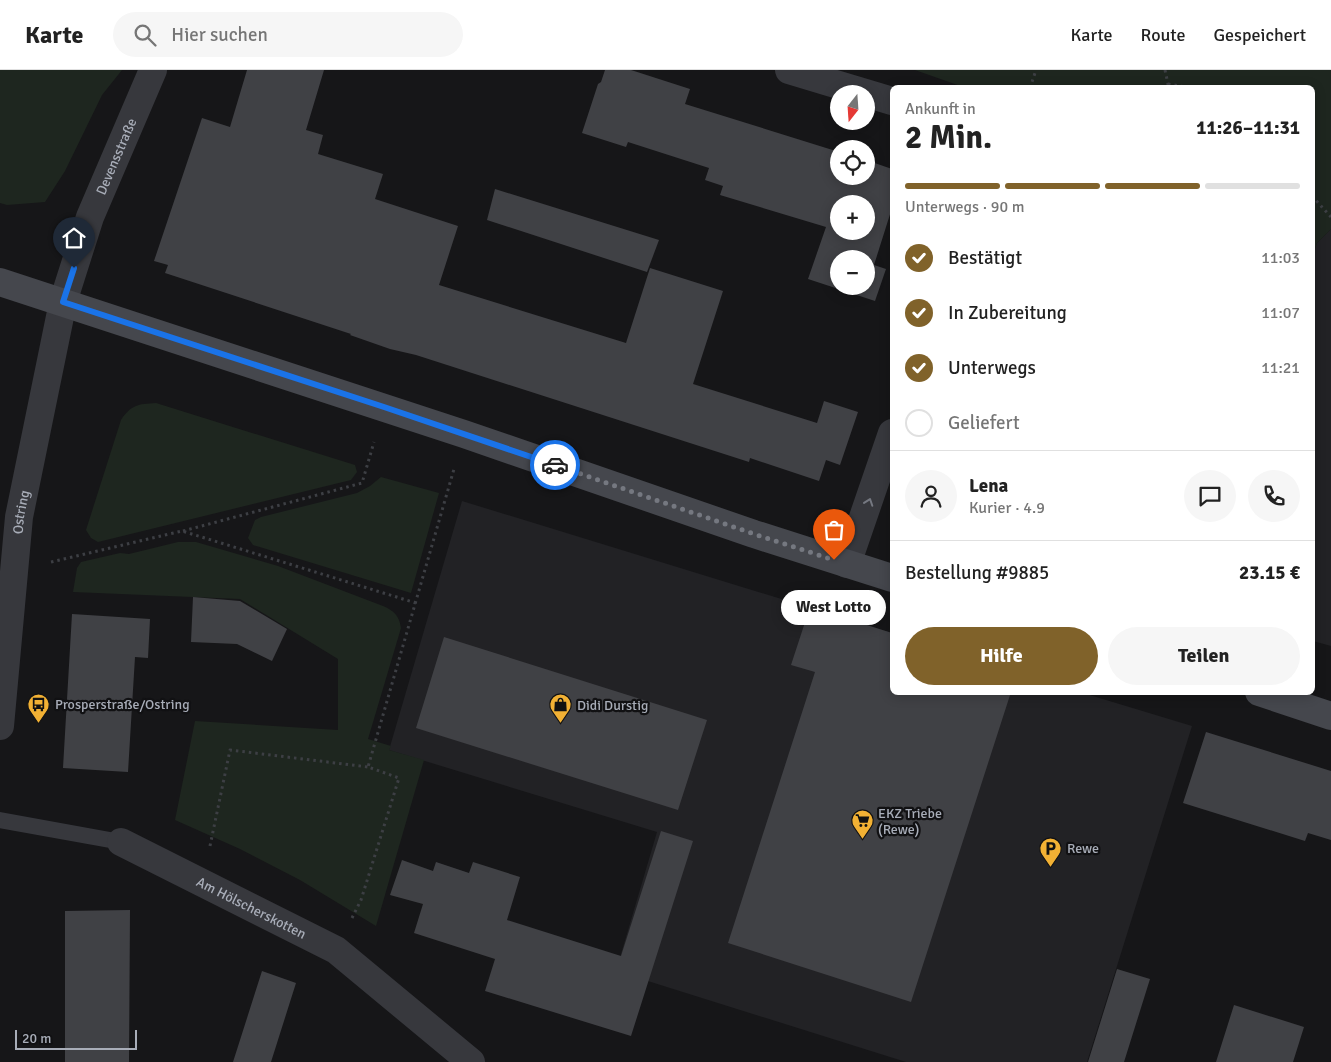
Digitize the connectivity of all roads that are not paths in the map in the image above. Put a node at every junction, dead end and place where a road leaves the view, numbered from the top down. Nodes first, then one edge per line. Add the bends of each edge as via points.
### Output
1 (153, 70) edge
2 (788, 70) edge
3 (890, 100) edge
4 (0, 282) edge
5 (63, 302) junction
6 (890, 439) edge
7 (847, 564) junction
8 (890, 577) edge
9 (1268, 695) edge
10 (1331, 716) edge
11 (0, 726) edge
12 (0, 820) edge
13 (121, 842) joint
14 (471, 1062) edge

1 - 5 street, Devensstraße via 90,216
2 - 3 street
4 - 5 main road
5 - 7 main road
5 - 11 street, Ostring via 19,517
7 -> 6 street
7 - 8 main road
9 - 10 main road
12 - 13 lane, Am Hölscherskotten
13 - 14 street, Am Hölscherskotten via 336,950

